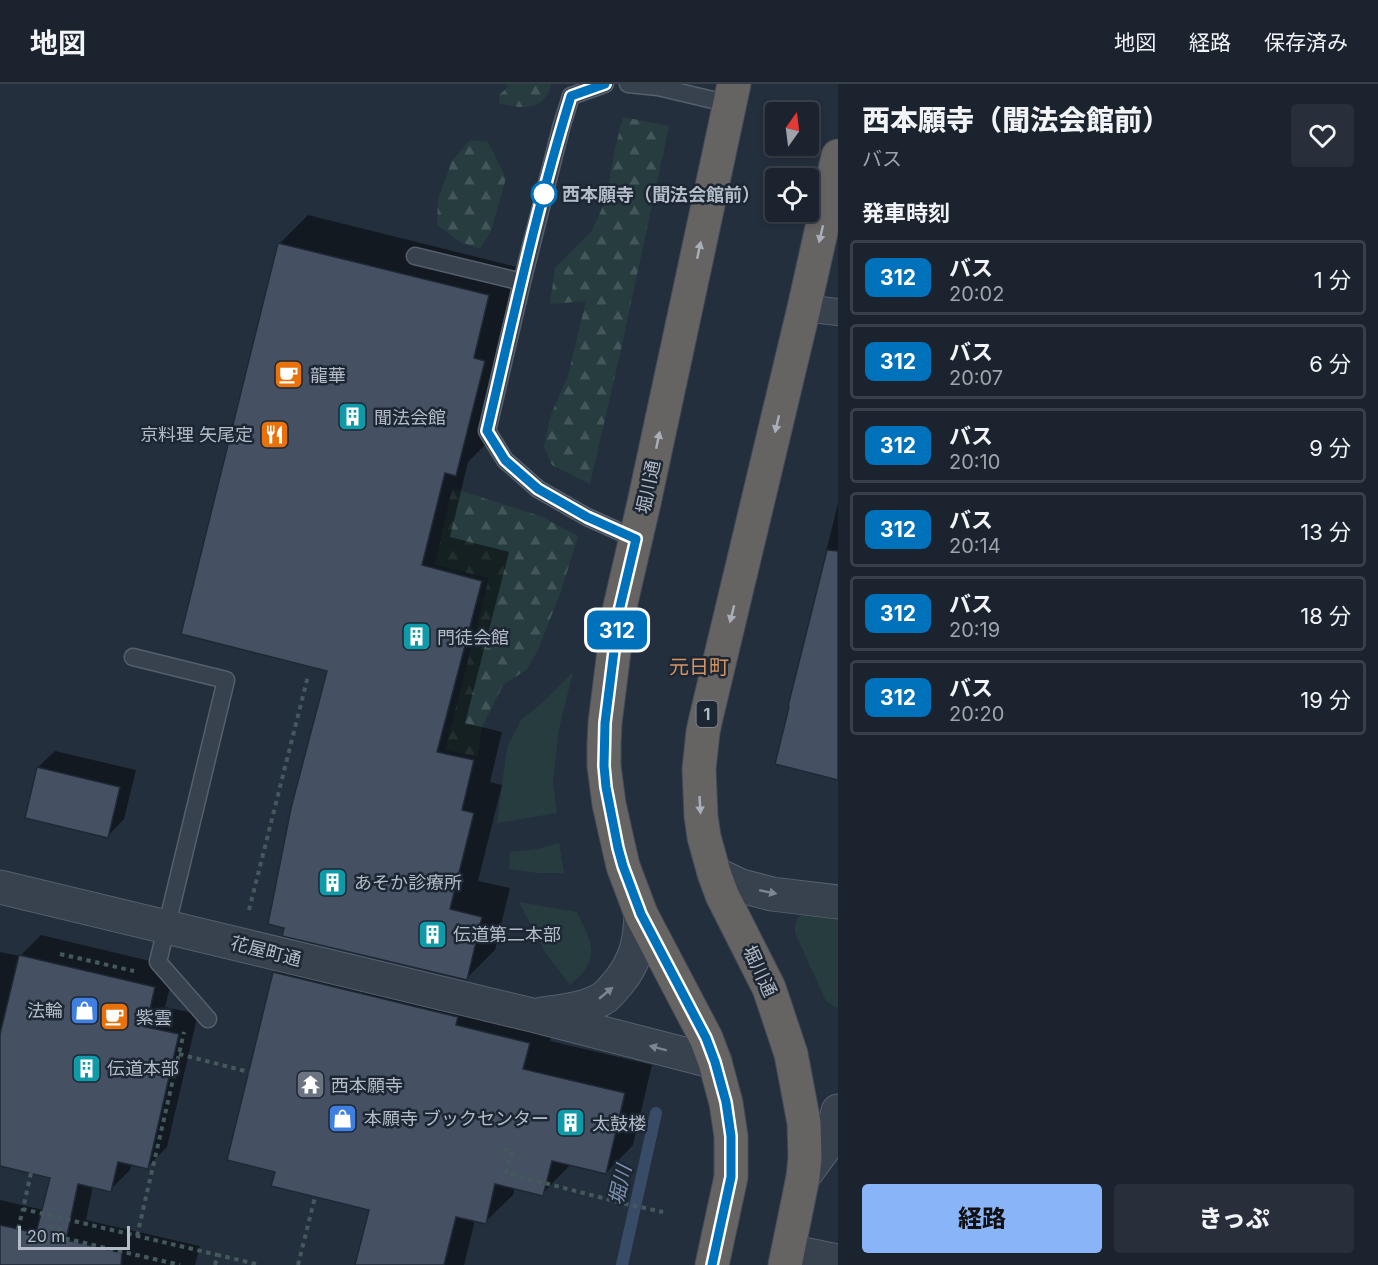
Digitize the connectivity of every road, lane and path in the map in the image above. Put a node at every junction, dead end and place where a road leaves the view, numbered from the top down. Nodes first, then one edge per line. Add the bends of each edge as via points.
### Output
1 (605, 84) edge
2 (628, 84) edge
3 (732, 94) edge
4 (838, 156) edge
5 (415, 256) dead end
6 (522, 282) junction
7 (804, 308) junction
8 (838, 312) edge
9 (636, 539) junction
10 (133, 657) dead end
11 (308, 676) dead end
12 (714, 873) junction
13 (0, 887) edge
14 (838, 902) edge
15 (641, 914) junction
16 (166, 927) junction
17 (241, 946) junction
18 (60, 954) dead end
19 (134, 971) dead end
20 (532, 1016) junction
21 (208, 1018) dead end
22 (186, 1021) dead end
23 (179, 1054) junction
24 (715, 1062) junction
25 (249, 1072) dead end
26 (838, 1112) edge
27 (504, 1149) dead end
28 (31, 1173) dead end
29 (802, 1177) junction
30 (315, 1197) dead end
31 (23, 1209) junction
32 (663, 1212) dead end
33 (49, 1226) dead end
34 (18, 1228) dead end
35 (137, 1236) junction
36 (218, 1255) junction
37 (786, 1258) edge
38 (838, 1261) edge
39 (180, 1265) edge
40 (215, 1265) edge
41 (260, 1265) edge
42 (298, 1265) edge
43 (712, 1265) edge

1 - 6 lane via 571,96
2 - 3 lane via 679,93
9 -> 3 highway, 堀川通
4 -> 7 highway, 堀川通 / 1
5 - 6 lane
6 - 9 lane via 487,431 505,460 538,489
7 - 8 street
7 -> 12 highway, 堀川通 / 1 via 703,732 699,769 701,816
9 - 15 highway, 堀川通 via 619,611 604,755 616,840
10 - 16 lane via 226,680
11 - 17 path
12 -> 14 street via 741,886 772,894
12 - 29 highway, 堀川通 / 1 via 769,988 791,1054 804,1123
13 - 16 street, 花屋町通
20 -> 15 street, 花屋町通 via 572,1010 605,997 636,954
15 - 24 highway, 堀川通
16 - 17 street, 花屋町通
16 - 21 lane via 158,962
17 - 20 street, 花屋町通
18 - 19 path
24 -> 20 street, 花屋町通
22 - 23 path
23 - 25 path
23 - 35 path
24 - 43 highway, 堀川通 via 729,1120 731,1169
26 - 29 street via 831,1139
27 - 32 path via 512,1151 506,1173
28 - 31 path
29 - 37 highway, 堀川通 / 1
30 - 42 path
31 - 34 path
31 - 35 path
33 - 39 path via 65,1230 63,1238
35 - 36 path
36 - 40 path
36 - 41 path
37 - 38 street

